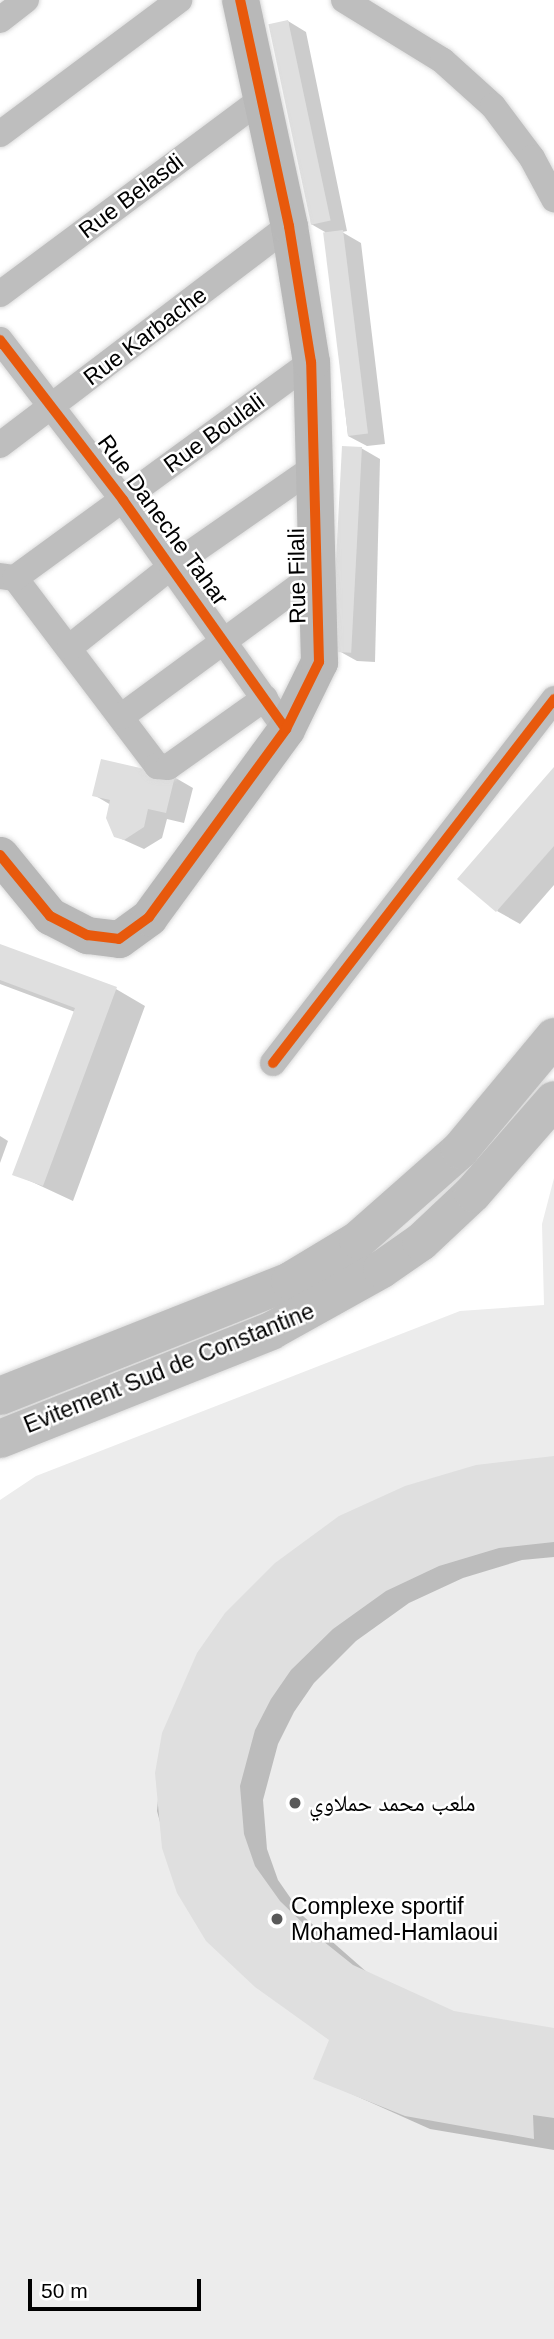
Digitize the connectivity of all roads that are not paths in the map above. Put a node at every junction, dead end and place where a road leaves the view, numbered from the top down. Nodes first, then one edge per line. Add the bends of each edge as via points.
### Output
1 (26, 0) edge
2 (179, 0) edge
3 (240, 0) edge
4 (344, 0) edge
5 (0, 20) edge
6 (261, 99) junction
7 (0, 134) edge
8 (554, 200) edge
9 (289, 226) junction
10 (0, 294) edge
11 (0, 340) edge
12 (310, 362) junction
13 (52, 407) junction
14 (0, 445) edge
15 (316, 466) junction
16 (123, 500) junction
17 (172, 566) junction
18 (317, 573) junction
19 (8, 577) edge
20 (224, 639) junction
21 (69, 647) junction
22 (265, 698) junction
23 (554, 699) edge
24 (122, 716) junction
25 (286, 729) junction
26 (0, 855) edge
27 (554, 1037) edge
28 (273, 1063) dead end
29 (554, 1100) edge
30 (46, 1374) junction
31 (0, 1390) edge
32 (0, 1396) edge
33 (0, 1439) edge

1 - 5 street
2 - 7 street
3 - 6 street, Rue Filali
4 - 8 street via 443,61 493,106 533,158
6 - 9 street, Rue Filali
6 - 10 street, Rue Belasdi
9 - 12 street, Rue Filali
9 - 13 street, Rue Karbache
11 - 13 street, Rue Daneche Tahar
12 - 15 street, Rue Filali
12 - 16 street, Rue Boulali
13 - 14 street, Rue Karbache
13 - 16 street, Rue Daneche Tahar
15 - 17 street
15 - 18 street, Rue Filali
16 - 17 street, Rue Daneche Tahar
16 - 19 street, Rue Boulali
17 - 20 street, Rue Daneche Tahar
17 - 21 street
18 - 20 street
18 - 25 street, Rue Filali via 319,662
19 - 21 street
20 - 22 street, Rue Daneche Tahar
20 - 24 street
21 - 24 street
22 - 24 street via 168,767 157,766
22 - 25 street, Rue Daneche Tahar
23 - 28 street
25 - 26 street, Rue Filali via 149,917 119,939 87,935 50,916
27 - 30 highway, Evitement Sud de Constantine via 460,1150 358,1240 290,1281
29 - 33 highway, Evitement Sud de Constantine via 473,1193 421,1242 382,1269 271,1331
30 - 31 street
30 - 32 highway, Evitement Sud de Constantine

